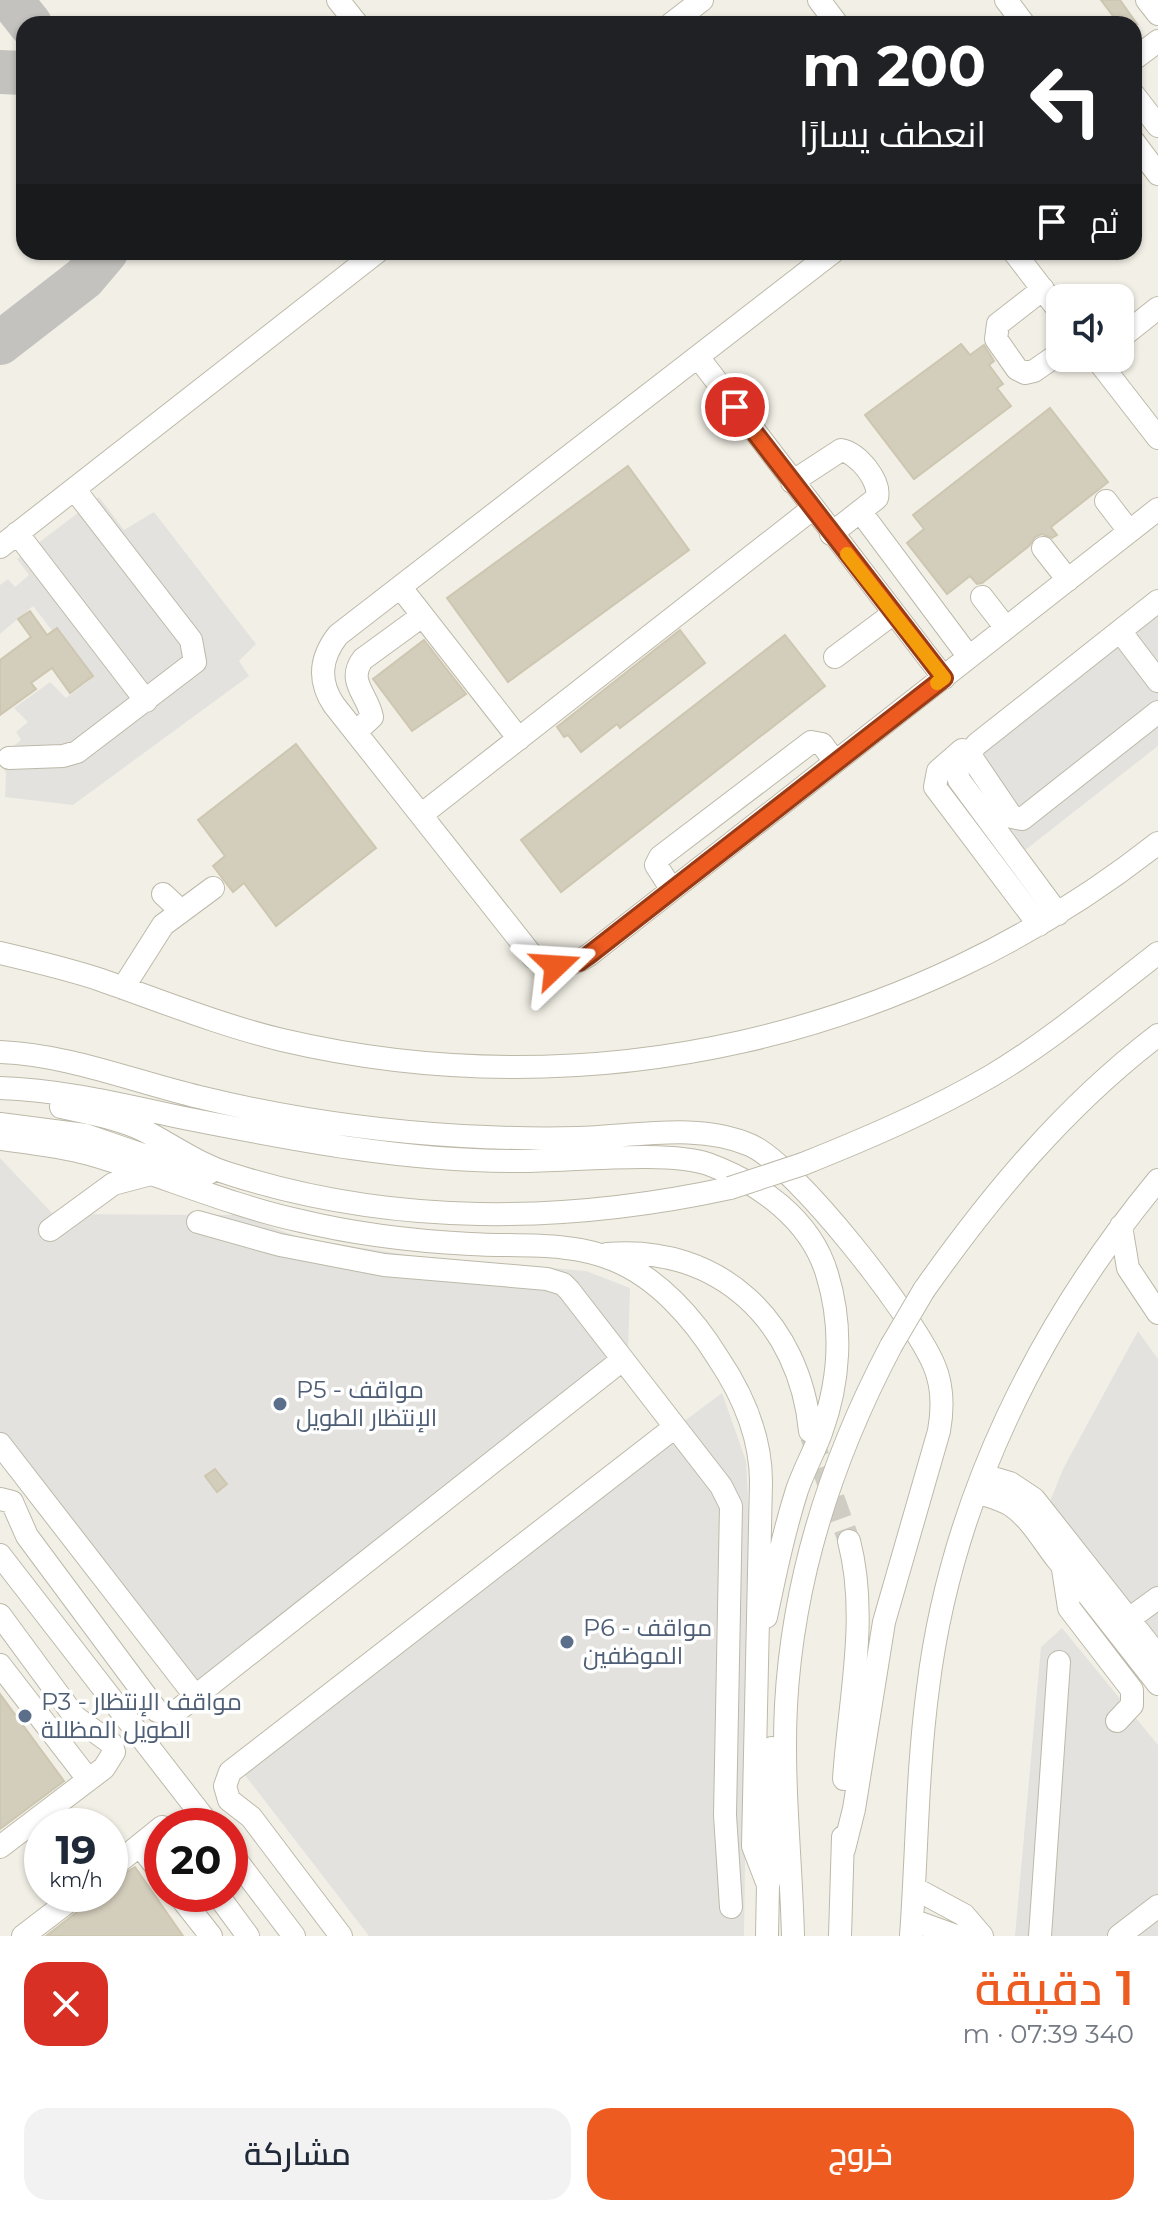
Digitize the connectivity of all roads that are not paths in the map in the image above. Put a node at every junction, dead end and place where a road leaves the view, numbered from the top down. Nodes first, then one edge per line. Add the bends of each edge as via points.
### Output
1 (338, 0) edge
2 (702, 0) edge
3 (1147, 0) edge
4 (1158, 14) edge
5 (351, 16) edge
6 (681, 16) edge
7 (1142, 105) edge
8 (1158, 126) edge
9 (1142, 153) edge
10 (1158, 174) edge
11 (367, 260) edge
12 (823, 260) edge
13 (1020, 260) edge
14 (1043, 289) junction
15 (1046, 293) edge
16 (1158, 308) edge
17 (1134, 327) edge
18 (698, 357) junction
19 (1046, 363) edge
20 (1107, 372) edge
21 (1158, 438) edge
22 (792, 482) junction
23 (75, 490) junction
24 (1106, 501) dead end
25 (812, 509) junction
26 (1158, 509) edge
27 (860, 511) junction
28 (1129, 531) junction
29 (831, 534) junction
30 (9, 540) edge
31 (1043, 548) dead end
32 (1068, 580) junction
33 (401, 588) junction
34 (982, 597) dead end
35 (1158, 601) edge
36 (894, 613) junction
37 (422, 616) junction
38 (352, 625) junction
39 (1006, 628) junction
40 (1120, 631) junction
41 (371, 653) junction
42 (835, 657) dead end
43 (969, 657) junction
44 (944, 678) junction
45 (1158, 681) edge
46 (146, 701) junction
47 (1158, 712) edge
48 (356, 732) junction
49 (519, 739) junction
50 (974, 750) junction
51 (9, 758) dead end
52 (835, 762) junction
53 (421, 815) junction
54 (1158, 843) edge
55 (213, 888) dead end
56 (672, 890) junction
57 (163, 894) dead end
58 (181, 911) junction
59 (1049, 920) junction
60 (0, 953) edge
61 (1158, 953) edge
62 (123, 988) junction
63 (1158, 1035) edge
64 (0, 1052) edge
65 (0, 1088) edge
66 (0, 1102) edge
67 (0, 1124) edge
68 (0, 1139) edge
69 (147, 1175) junction
70 (230, 1175) junction
71 (1158, 1180) edge
72 (198, 1222) dead end
73 (1121, 1226) junction
74 (50, 1230) dead end
75 (600, 1255) junction
76 (1094, 1264) junction
77 (1158, 1313) edge
78 (1158, 1326) edge
79 (622, 1360) junction
80 (675, 1427) junction
81 (810, 1431) tunnel mouth
82 (0, 1444) edge
83 (979, 1484) junction
84 (0, 1499) edge
85 (0, 1541) edge
86 (849, 1541) tunnel mouth
87 (4, 1566) edge
88 (1063, 1569) junction
89 (1158, 1598) edge
90 (0, 1615) edge
91 (1129, 1619) junction
92 (757, 1653) junction
93 (1158, 1656) edge
94 (1059, 1662) dead end
95 (0, 1665) edge
96 (788, 1677) junction
97 (1158, 1684) edge
98 (196, 1697) junction
99 (1117, 1721) dead end
100 (88, 1779) junction
101 (196, 1808) edge
102 (144, 1843) edge
103 (140, 1846) junction
104 (0, 1847) edge
105 (844, 1849) junction
106 (144, 1851) edge
107 (128, 1855) edge
108 (248, 1876) edge
109 (768, 1885) junction
110 (914, 1888) junction
111 (1158, 1906) edge
112 (731, 1907) dead end
113 (54, 1912) edge
114 (192, 1912) edge
115 (230, 1912) edge
116 (912, 1928) edge
117 (23, 1936) edge
118 (211, 1936) edge
119 (248, 1936) edge
120 (294, 1936) edge
121 (341, 1936) edge
122 (767, 1936) edge
123 (793, 1936) edge
124 (840, 1936) edge
125 (956, 1936) edge
126 (982, 1936) edge
127 (1040, 1936) edge
128 (1119, 1936) edge

1 - 5 street
2 - 6 street
3 - 4 street
7 - 8 street
9 - 10 street
11 - 23 street
12 - 18 street
13 - 14 street
14 - 15 street
14 - 19 street via 998,324 996,339 1025,373
16 - 17 street
18 - 22 street
18 - 33 street
20 - 21 street
22 - 25 street
22 - 27 street via 833,452 846,450 878,488 877,498
23 - 30 street
23 - 46 street via 194,645 191,666
24 - 28 street
25 - 29 street
25 - 49 street
26 - 28 street
27 - 29 street
27 - 43 street
28 - 32 street
29 - 36 street
30 - 46 street
31 - 32 street
32 - 39 street
33 - 37 street
33 - 38 street
34 - 39 street
35 - 40 street
36 - 42 street
36 - 44 street
37 - 41 street
37 - 49 street
38 - 41 street
38 - 48 street via 330,645 322,669 327,694
39 - 43 street
40 - 45 street
40 - 50 street
41 - 48 street via 355,677 372,717
43 - 44 street
44 - 52 street
46 - 51 street via 70,754
47 - 50 street via 1018,820
48 - 53 street
49 - 53 street
50 - 59 street via 956,768 957,776
52 - 56 street
52 - 56 street via 822,744 811,742 660,857 656,865
53 - 56 street via 534,958 544,963 579,962
54 - 59 street
55 - 58 street
57 - 58 street
58 - 62 street via 158,931
59 - 62 street via 918,987 824,1021 727,1046 603,1065 465,1067 373,1057 238,1029
60 - 62 street
61 - 70 street, bridge via 1031,1050 932,1109 803,1164 730,1188 620,1209 480,1215 341,1201
63 - 96 street, bridge via 1047,1133 975,1218 891,1346 849,1432 818,1522
64 - 105 street via 83,1063 236,1105 386,1129 526,1138 724,1137 761,1150 801,1185 928,1354 942,1399 939,1431 884,1622
65 - 92 street via 84,1097 304,1141 390,1152 518,1161 698,1161 781,1205 821,1257 833,1296 838,1346 828,1413 793,1502
66 - 70 street via 56,1106 109,1118
67 - 70 street via 85,1135 178,1167
68 - 69 street via 70,1149
69 - 74 street via 113,1184
69 - 75 street via 328,1227 411,1240 522,1244
71 - 73 street
72 - 79 street via 384,1265 563,1284
73 - 76 street
73 - 77 street via 1128,1268
75 - 81 street via 677,1260 745,1296 787,1347 803,1387
75 - 92 street via 653,1284 686,1316 726,1371 749,1419 761,1467
76 - 78 street via 1119,1276
76 - 83 street via 1024,1382
79 - 80 street
79 - 98 street
80 - 112 street via 721,1486 733,1516 725,1815
80 - 121 street via 230,1772 225,1786 229,1800 251,1817
82 - 98 street
83 - 88 street via 1016,1509
83 - 91 street via 1010,1483 1034,1499
83 - 110 street via 931,1665 915,1821
84 - 98 street via 16,1507 27,1536 157,1711 173,1714
85 - 87 street
86 - 105 street via 858,1604 842,1813
87 - 101 street
88 - 97 street
88 - 99 street via 1067,1605 1132,1690 1132,1705
89 - 91 street
90 - 100 street via 75,1717 111,1743 111,1762
91 - 93 street
92 - 109 street via 753,1846
94 - 127 street
95 - 100 street
96 - 109 street via 773,1733 775,1857
96 - 123 street
100 - 104 street
102 - 103 street
103 - 106 street
103 - 107 street
105 - 124 street
108 - 120 street
109 - 122 street
110 - 116 street
110 - 126 street via 964,1915
111 - 128 street
113 - 117 street
114 - 118 street
115 - 119 street
116 - 125 street

